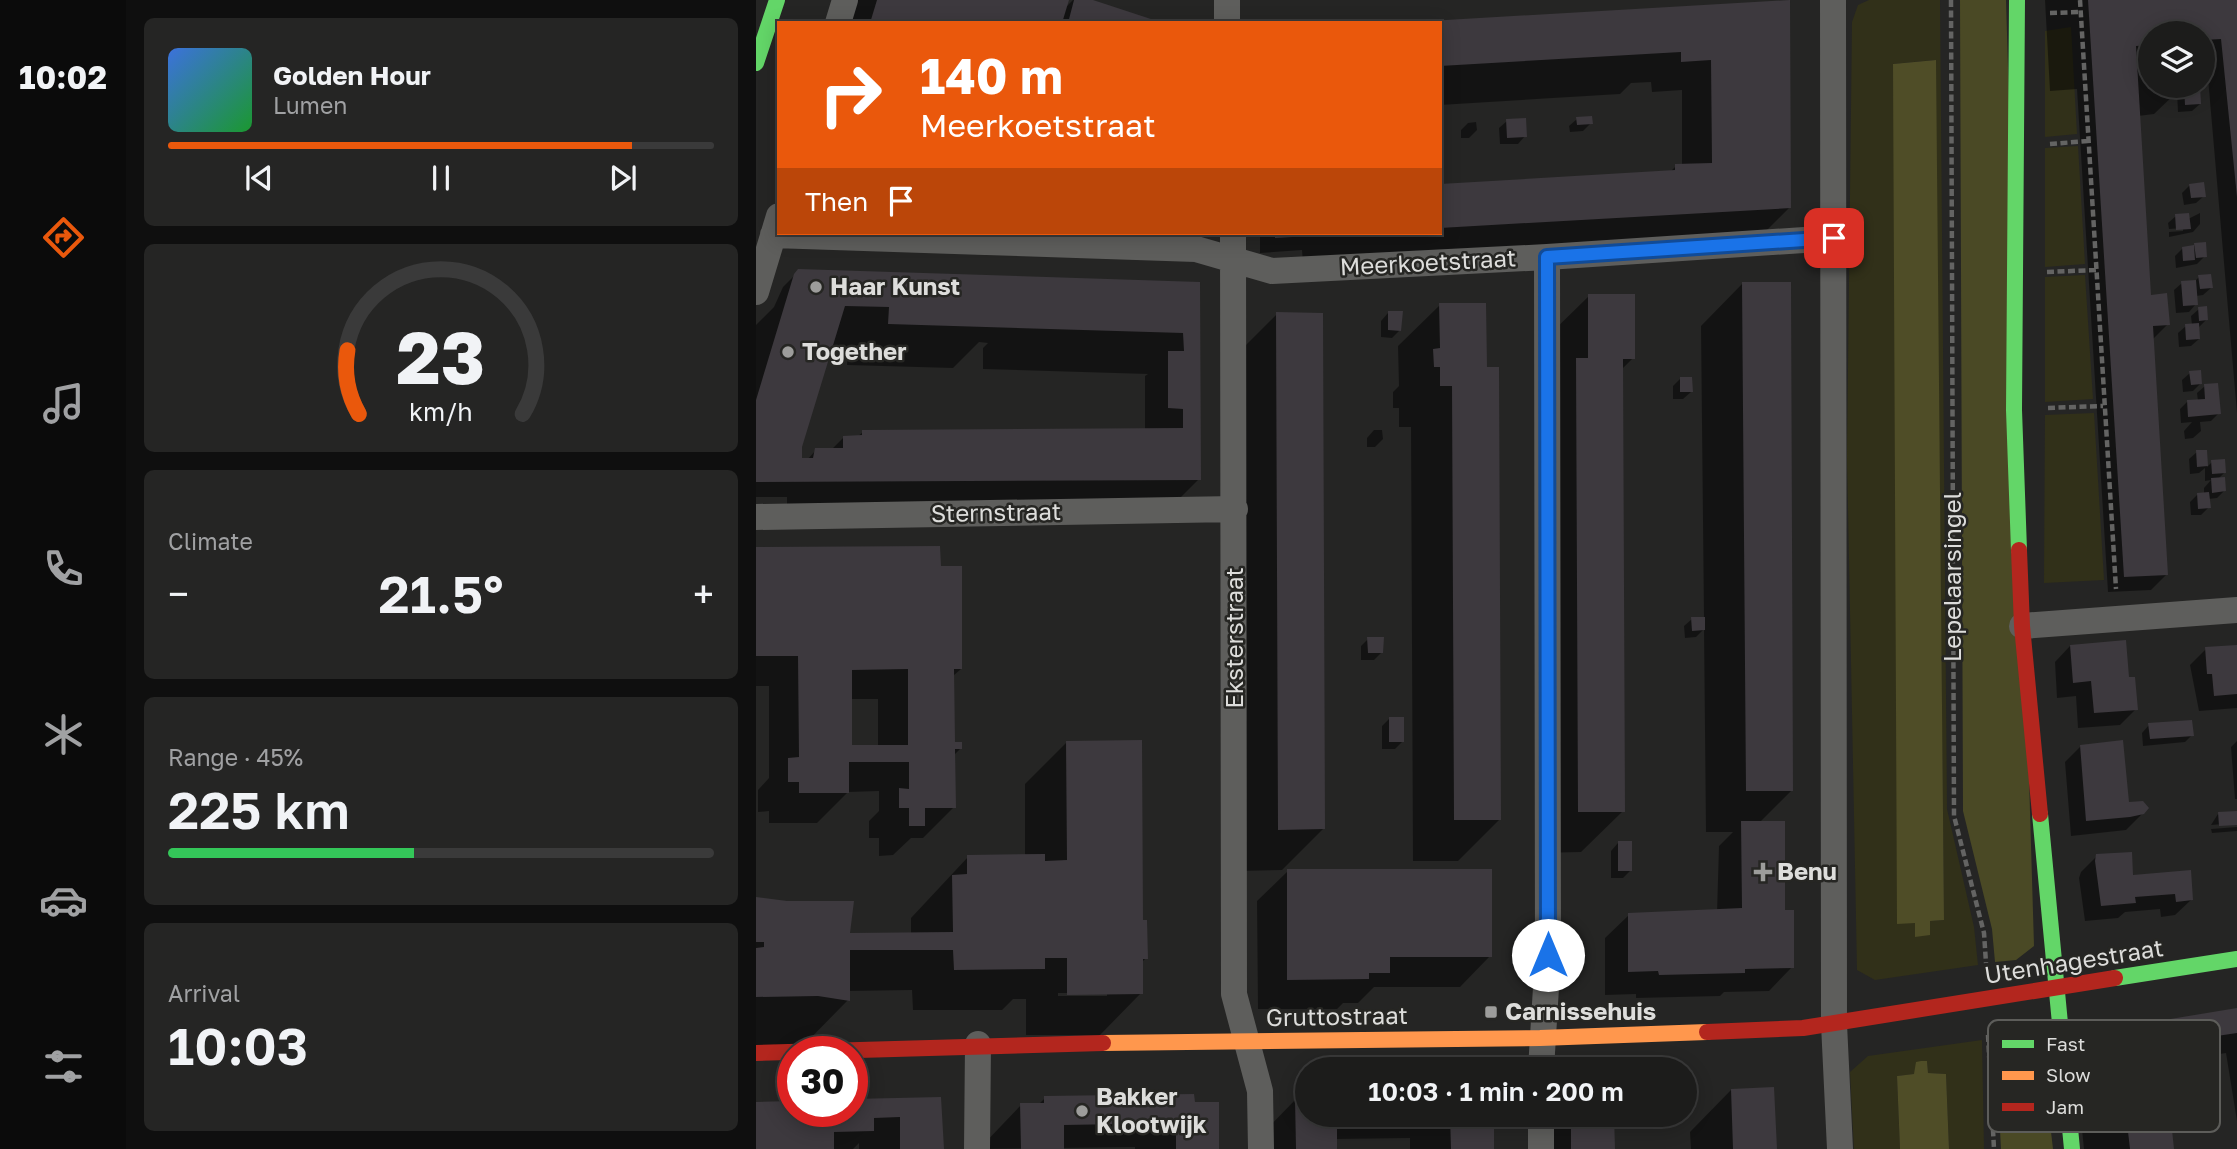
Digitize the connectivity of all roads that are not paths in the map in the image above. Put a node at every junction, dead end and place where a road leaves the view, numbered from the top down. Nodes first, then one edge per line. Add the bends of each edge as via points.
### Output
1 (777, 0) edge
2 (845, 0) edge
3 (1227, 0) edge
4 (1833, 0) edge
5 (2017, 0) edge
6 (839, 21) edge
7 (1227, 21) edge
8 (756, 63) edge
9 (776, 225) edge
10 (951, 235) edge
11 (1233, 235) edge
12 (1834, 238) junction
13 (1547, 257) junction
14 (1234, 261) junction
15 (756, 292) edge
16 (1235, 509) junction
17 (756, 517) edge
18 (2237, 610) edge
19 (2022, 626) junction
20 (2237, 958) edge
21 (2055, 988) junction
22 (1917, 1011) joint
23 (2058, 1020) edge
24 (1834, 1024) junction
25 (1540, 1038) junction
26 (1248, 1041) junction
27 (978, 1044) junction
28 (756, 1053) edge
29 (1541, 1057) edge
30 (1541, 1127) edge
31 (977, 1149) edge
32 (1261, 1149) edge
33 (1541, 1149) edge
34 (1840, 1149) edge

1 - 8 street
2 - 6 street
3 - 7 street
4 - 12 street
5 - 19 street via 2014,410
9 - 15 street
10 - 14 street, Meerkoetstraat via 1196,249
11 - 14 street, Eksterstraat
12 - 13 street, Meerkoetstraat
12 - 24 street
13 - 14 street, Meerkoetstraat via 1272,271
13 - 25 street via 1548,955
14 - 16 street, Eksterstraat
16 - 17 street, Sternstraat
16 - 26 street, Eksterstraat via 1234,993
18 - 19 street
19 - 21 street
20 - 21 street, Utenhagestraat
21 - 22 street, Utenhagestraat
21 - 23 street
22 - 24 street, Gruttostraat
24 - 25 street, Gruttostraat
24 - 34 street
25 - 26 street, Gruttostraat
25 - 29 street
26 - 27 street, Gruttostraat
26 - 32 street, Eksterstraat via 1260,1091
27 - 28 street, Gruttostraat
27 - 31 street
30 - 33 street

